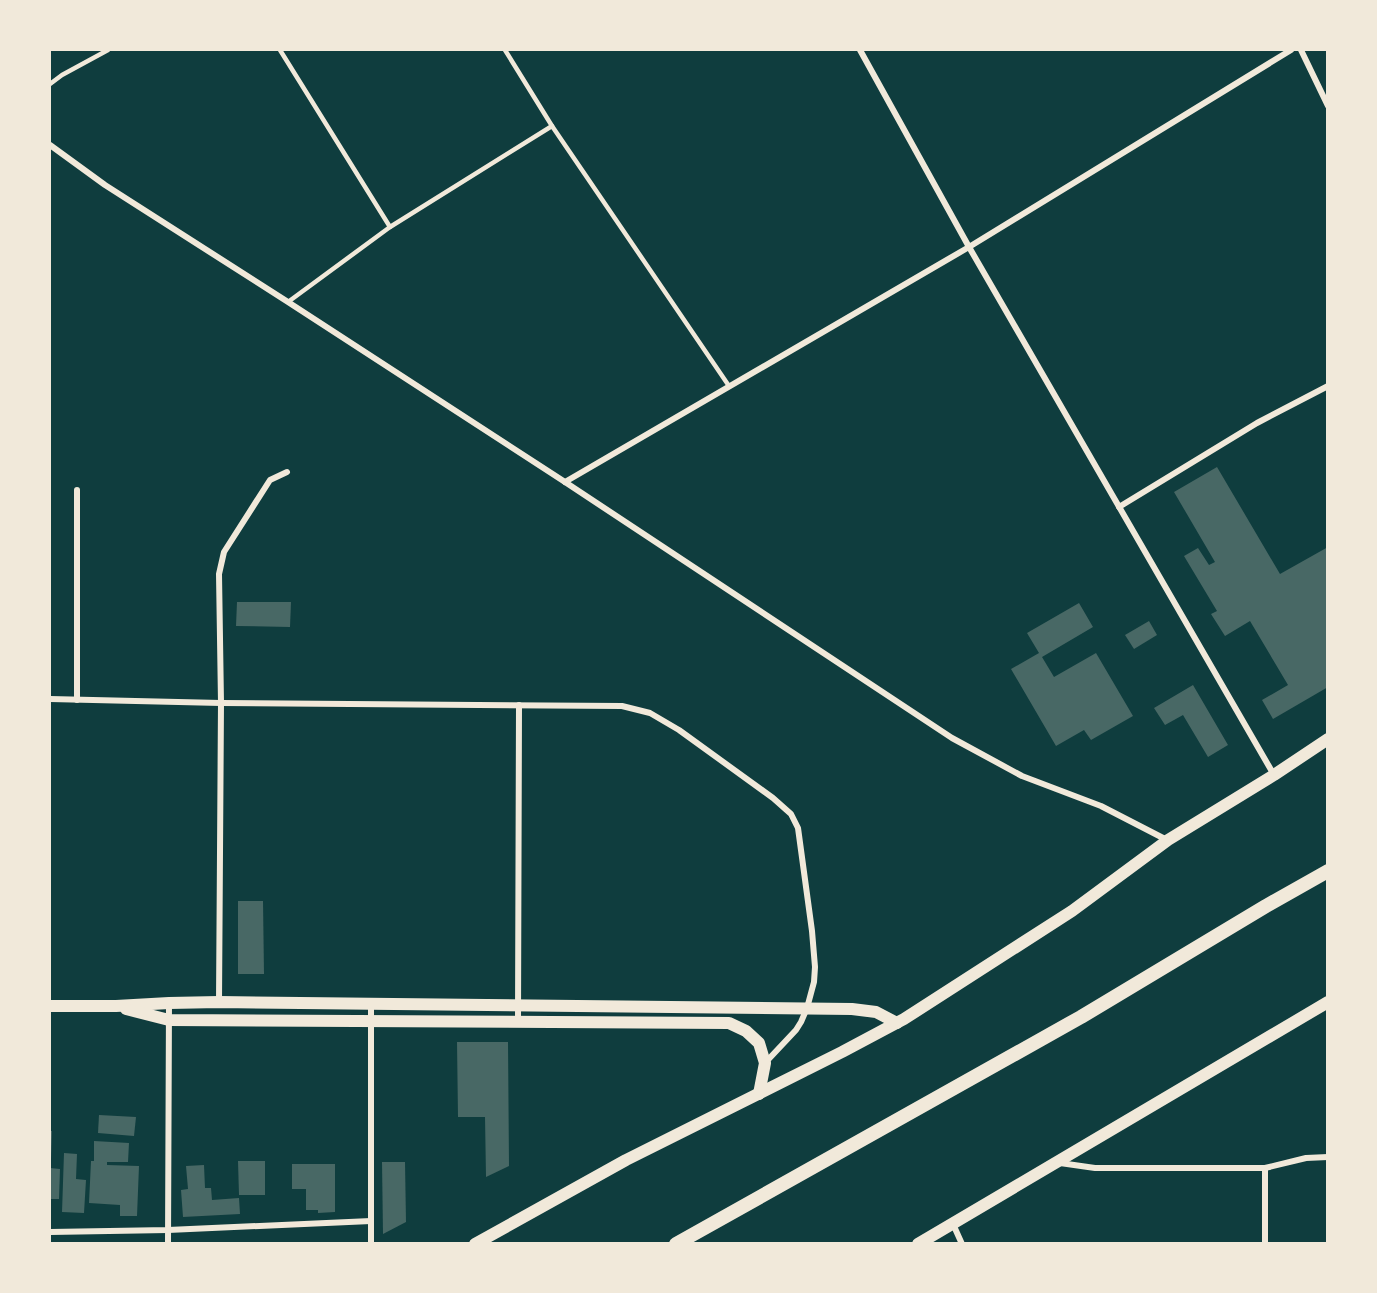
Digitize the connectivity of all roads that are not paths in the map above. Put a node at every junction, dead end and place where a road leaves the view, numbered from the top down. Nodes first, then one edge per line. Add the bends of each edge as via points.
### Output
1 (108, 50) edge
2 (280, 50) edge
3 (505, 50) edge
4 (860, 50) edge
5 (1291, 50) edge
6 (1301, 50) edge
7 (50, 84) edge
8 (1328, 106) edge
9 (552, 126) junction
10 (50, 145) edge
11 (390, 227) junction
12 (969, 247) junction
13 (288, 302) junction
14 (729, 386) junction
15 (1328, 386) edge
16 (287, 472) dead end
17 (565, 482) junction
18 (77, 490) dead end
19 (1119, 507) junction
20 (50, 699) edge
21 (77, 700) junction
22 (221, 704) junction
23 (519, 705) junction
24 (1328, 740) edge
25 (1274, 775) junction
26 (1168, 840) junction
27 (1328, 871) edge
28 (219, 1002) junction
29 (1328, 1002) edge
30 (169, 1003) junction
31 (371, 1004) junction
32 (518, 1005) junction
33 (50, 1006) edge
34 (116, 1006) junction
35 (807, 1008) junction
36 (169, 1020) junction
37 (371, 1021) junction
38 (518, 1022) junction
39 (897, 1023) junction
40 (765, 1063) junction
41 (759, 1094) junction
42 (1328, 1157) edge
43 (1055, 1162) junction
44 (1265, 1168) junction
45 (371, 1221) junction
46 (952, 1223) junction
47 (168, 1230) junction
48 (50, 1232) edge
49 (168, 1244) edge
50 (371, 1244) edge
51 (475, 1244) edge
52 (676, 1244) edge
53 (918, 1244) edge
54 (962, 1244) edge
55 (1265, 1244) edge

1 - 7 lane
2 - 11 lane
3 - 9 lane
4 - 12 street
5 - 12 street
6 - 8 street
9 - 11 lane
9 - 14 lane
10 - 13 street via 105,185
11 - 13 lane
12 - 14 street
12 - 19 street
13 - 17 street
14 - 17 street
15 - 19 street via 1257,423
16 - 22 street via 270,480 225,552 219,574
17 - 26 street via 952,738 1022,776 1101,806
18 - 21 street
19 - 25 street
20 - 21 street
21 - 22 street
22 - 23 street
22 - 28 street
23 - 32 street
23 - 35 street via 622,706 650,713 679,730 791,814 798,828 815,967
24 - 25 main road
25 - 26 main road
26 - 39 main road via 1072,911
27 - 52 highway via 1089,1012
28 - 30 main road
28 - 31 main road
29 - 43 main road
30 - 34 main road
30 - 36 street
31 - 32 main road
31 - 37 street
32 - 35 main road
32 - 38 street
33 - 34 main road
34 - 36 main road
35 - 39 main road via 876,1012
35 - 40 street via 796,1030
36 - 37 main road
36 - 47 street
37 - 38 main road
37 - 45 street
38 - 40 main road via 729,1023 759,1043
39 - 41 main road
40 - 41 main road
41 - 51 main road via 626,1160
42 - 44 street
43 - 44 street via 1095,1168
43 - 46 main road
44 - 55 street
45 - 47 street
45 - 50 street
46 - 53 main road
46 - 54 street
47 - 48 street
47 - 49 street

